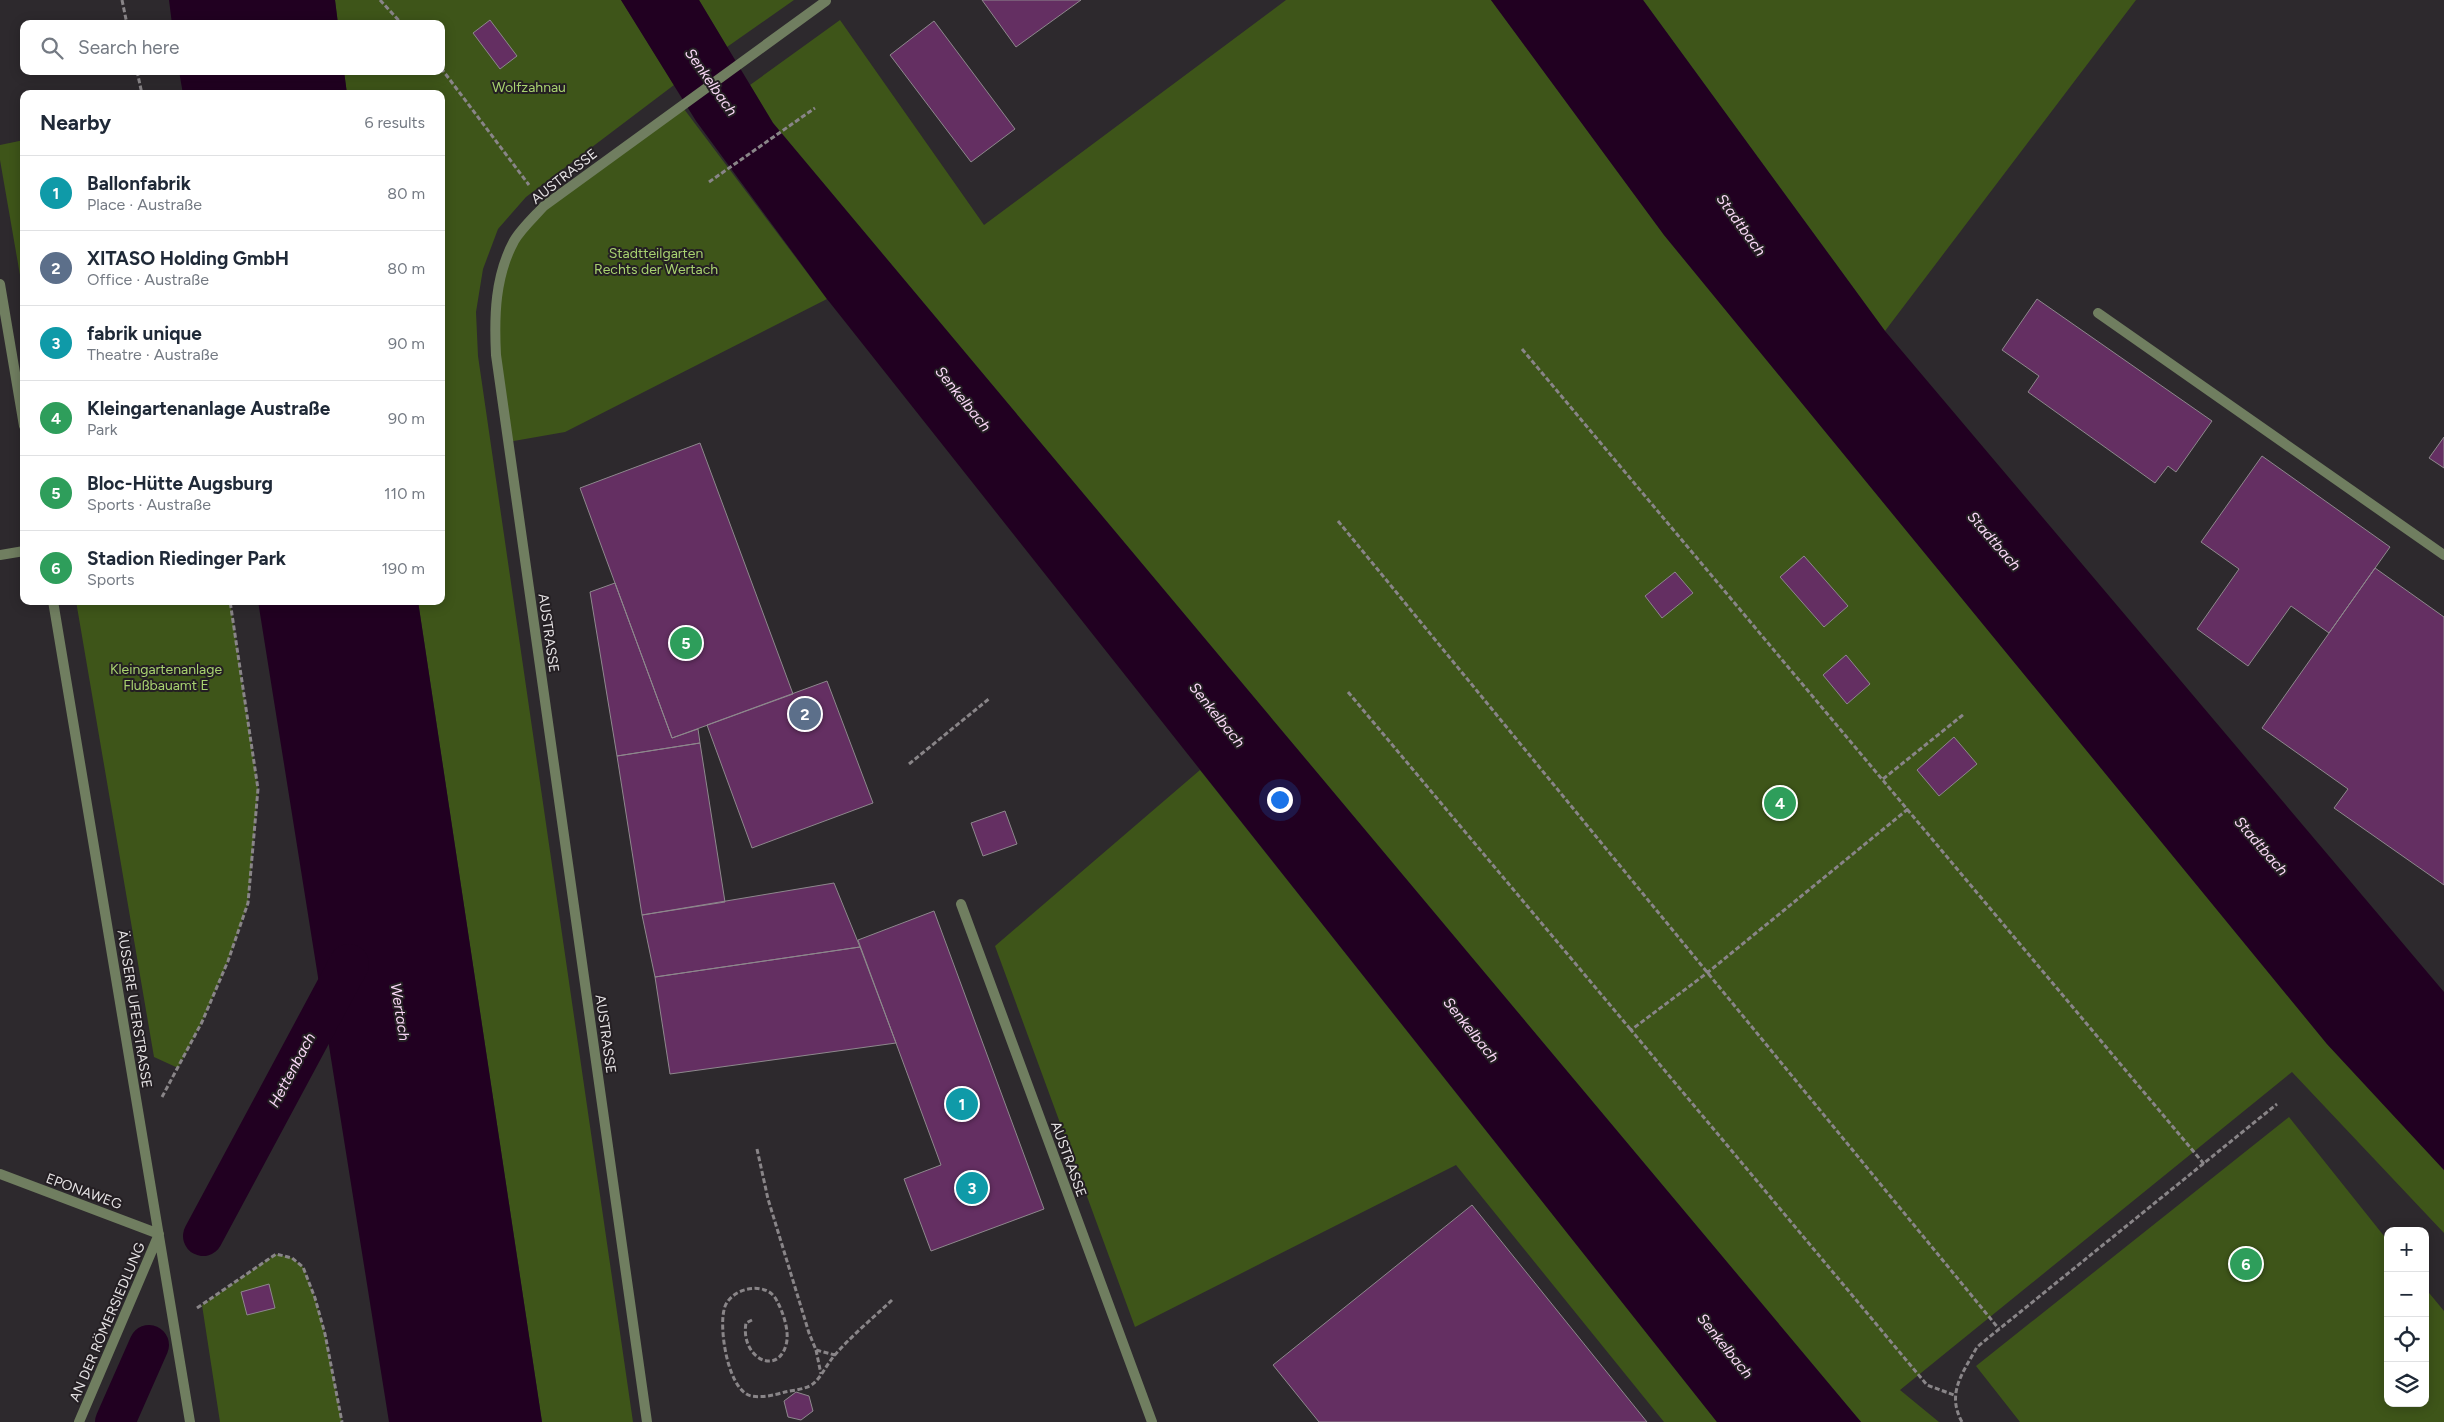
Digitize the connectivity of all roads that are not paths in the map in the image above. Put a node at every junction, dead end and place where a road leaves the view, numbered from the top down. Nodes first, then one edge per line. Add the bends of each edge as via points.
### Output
1 (826, 0) edge
2 (0, 284) edge
3 (2098, 313) dead end
4 (20, 402) edge
5 (20, 552) edge
6 (0, 555) edge
7 (2444, 555) edge
8 (54, 605) edge
9 (961, 904) dead end
10 (0, 1174) edge
11 (159, 1234) junction
12 (80, 1422) edge
13 (190, 1422) edge
14 (647, 1422) edge
15 (1152, 1422) edge

1 - 14 street, AUSTRASSE via 544,206 514,240 501,274 494,310 496,354
2 - 4 street
3 - 7 street
5 - 6 street
8 - 11 street, ÄUSSERE UFERSTRASSE
9 - 15 street, AUSTRASSE
10 - 11 street, EPONAWEG
11 - 12 street, AN DER RÖMERSIEDLUNG
11 - 13 street, ÄUSSERE UFERSTRASSE

